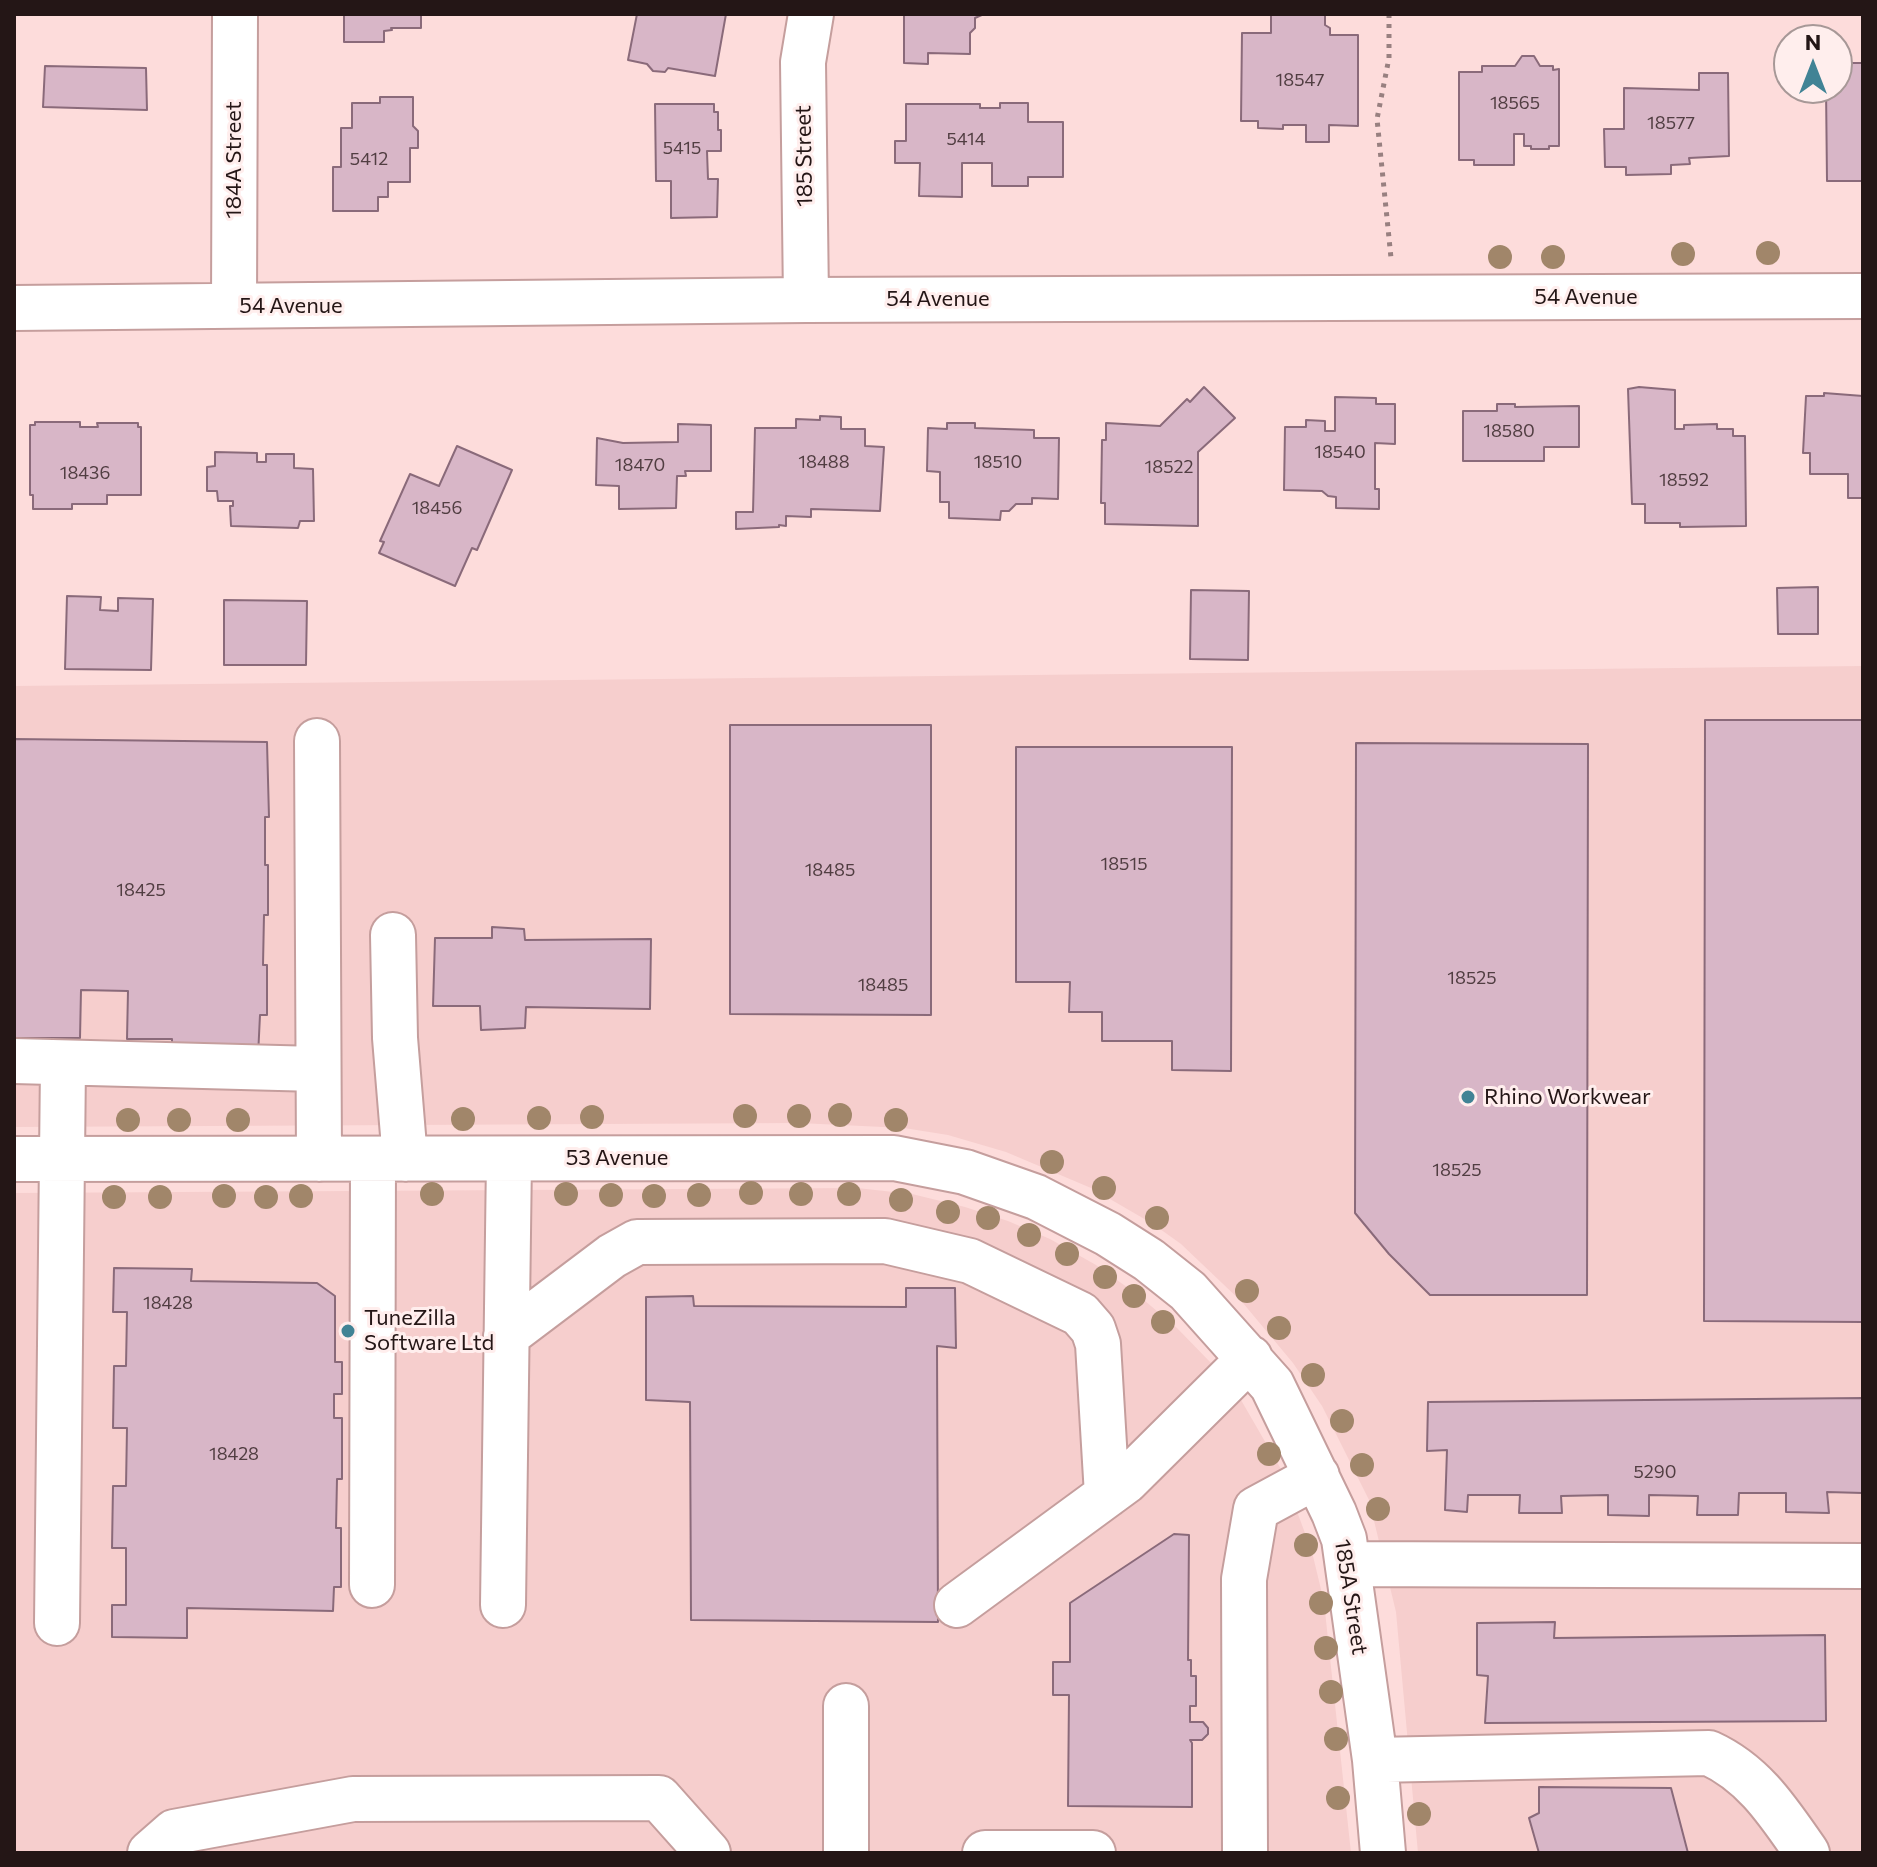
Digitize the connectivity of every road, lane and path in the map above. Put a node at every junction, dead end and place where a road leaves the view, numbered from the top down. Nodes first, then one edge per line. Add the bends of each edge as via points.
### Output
1 (235, 14) edge
2 (811, 14) edge
3 (1389, 14) edge
4 (1391, 258) dead end
5 (1863, 296) edge
6 (806, 300) junction
7 (234, 306) junction
8 (14, 308) edge
9 (317, 741) dead end
10 (393, 935) dead end
11 (14, 1061) edge
12 (63, 1064) junction
13 (317, 1069) junction
14 (14, 1159) edge
15 (62, 1159) junction
16 (319, 1159) junction
17 (389, 1159) junction
18 (509, 1159) junction
19 (1188, 1291) joint
20 (506, 1336) junction
21 (1250, 1358) junction
22 (1317, 1476) junction
23 (1107, 1495) junction
24 (1348, 1564) junction
25 (1863, 1566) edge
26 (372, 1585) dead end
27 (503, 1605) dead end
28 (957, 1605) dead end
29 (57, 1623) dead end
30 (846, 1706) dead end
31 (1375, 1760) junction
32 (150, 1853) edge
33 (708, 1853) edge
34 (846, 1853) edge
35 (985, 1853) edge
36 (1093, 1853) edge
37 (1245, 1853) edge
38 (1383, 1853) edge
39 (1807, 1853) edge

1 - 7 street, 184A Street
2 - 6 street, 185 Street via 803,62
3 - 4 path via 1389,58 1377,119
5 - 6 street, 54 Avenue
6 - 7 street, 54 Avenue
7 - 8 street, 54 Avenue
9 - 13 street
10 - 17 street
11 - 12 street
12 - 13 street
12 - 15 street
13 - 16 street
14 - 15 street, 53 Avenue
15 - 16 street, 53 Avenue
15 - 29 street
16 - 17 street, 53 Avenue
17 - 18 street, 53 Avenue
17 - 26 street
18 - 19 street, 53 Avenue via 894,1158 965,1172 1036,1197 1108,1234
18 - 20 street
19 - 21 street, 185A Street
20 - 23 street via 637,1242 885,1241 970,1261 1080,1314 1093,1329
20 - 27 street
21 - 22 street, 185A Street via 1272,1385
21 - 23 street
22 - 24 street, 185A Street via 1344,1539
22 - 37 street via 1256,1509 1244,1579
23 - 28 street
24 - 25 street
24 - 31 street, 185A Street
30 - 34 street
31 - 38 street, 185A Street
31 - 39 street via 1709,1753 1729,1762 1763,1791
32 - 33 street via 174,1832 353,1799 628,1798 659,1798
35 - 36 street

